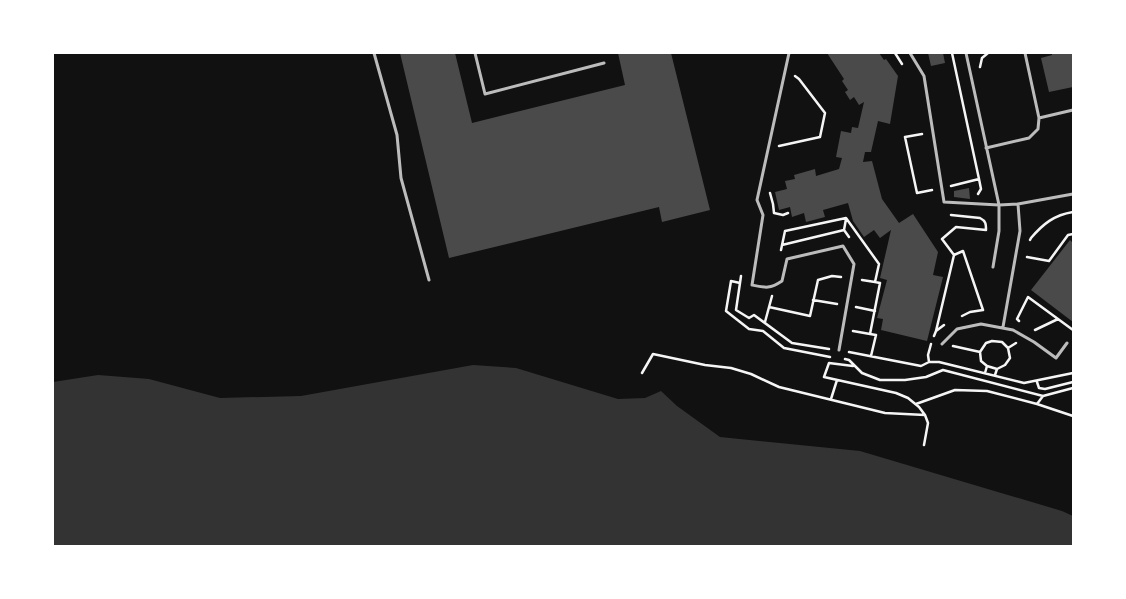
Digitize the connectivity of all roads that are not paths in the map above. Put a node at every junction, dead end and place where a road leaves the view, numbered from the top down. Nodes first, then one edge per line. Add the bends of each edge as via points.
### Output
1 (374, 53) edge
2 (474, 53) edge
3 (789, 53) edge
4 (910, 53) edge
5 (966, 53) edge
6 (1025, 53) edge
7 (604, 63) dead end
8 (1073, 110) edge
9 (1039, 118) junction
10 (986, 148) junction
11 (1073, 194) edge
12 (1018, 204) junction
13 (999, 205) junction
14 (993, 267) dead end
15 (429, 280) dead end
16 (1003, 327) junction
17 (1067, 343) dead end
18 (942, 344) dead end
19 (839, 350) road end

1 - 15 lane via 397,135 402,178
2 - 7 lane via 485,94
3 - 19 lane via 757,200 763,215 752,285 768,288 782,281 787,259 843,246 854,264
4 - 13 lane via 924,76 944,202
5 - 10 lane
6 - 9 lane
8 - 9 lane
9 - 10 lane via 1038,129 1030,138
10 - 13 lane
11 - 12 lane
12 - 13 lane
12 - 16 lane via 1020,231
13 - 14 lane via 999,231
16 - 17 lane via 1034,342 1056,358
16 - 18 lane via 981,324 957,329

